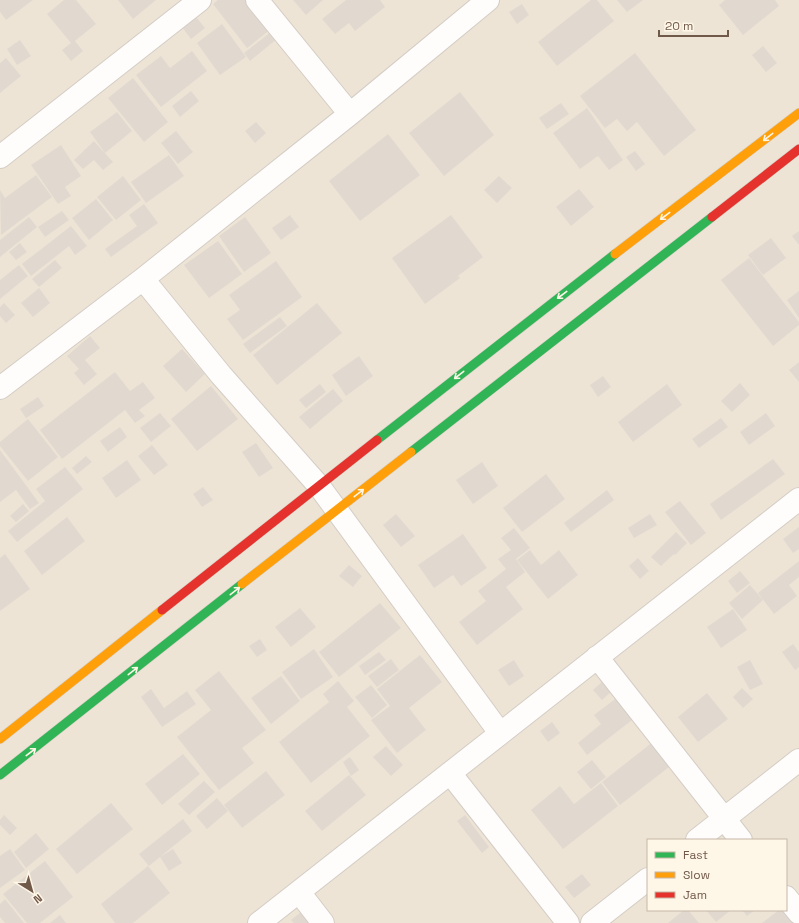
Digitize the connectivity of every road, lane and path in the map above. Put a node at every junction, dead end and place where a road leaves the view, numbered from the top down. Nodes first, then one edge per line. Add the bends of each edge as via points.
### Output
1 (200, 0) edge
2 (257, 0) edge
3 (488, 0) edge
4 (799, 113) edge
5 (350, 114) junction
6 (799, 149) edge
7 (0, 157) edge
8 (143, 279) junction
9 (0, 388) edge
10 (319, 486) junction
11 (799, 499) edge
12 (337, 510) junction
13 (596, 657) junction
14 (500, 733) junction
15 (0, 739) edge
16 (799, 760) edge
17 (450, 773) junction
18 (0, 775) edge
19 (724, 818) junction
20 (698, 839) edge
21 (740, 839) edge
22 (647, 880) edge
23 (299, 892) junction
24 (787, 898) edge
25 (799, 913) edge
26 (259, 923) edge
27 (323, 923) edge
28 (568, 923) edge
29 (592, 923) edge

1 - 7 street
2 - 5 street
3 - 5 street
4 -> 10 street
5 - 8 street
12 -> 6 street
8 - 9 street
8 - 10 street via 221,375
10 - 12 street
10 - 15 street
11 - 13 street
12 - 14 street
18 -> 12 street
13 - 14 street
13 - 19 street
14 - 17 street
16 - 19 street
17 - 23 street
17 - 28 street
19 - 20 street
19 - 21 street
22 - 29 street
23 - 26 street
23 - 27 street
24 - 25 street

